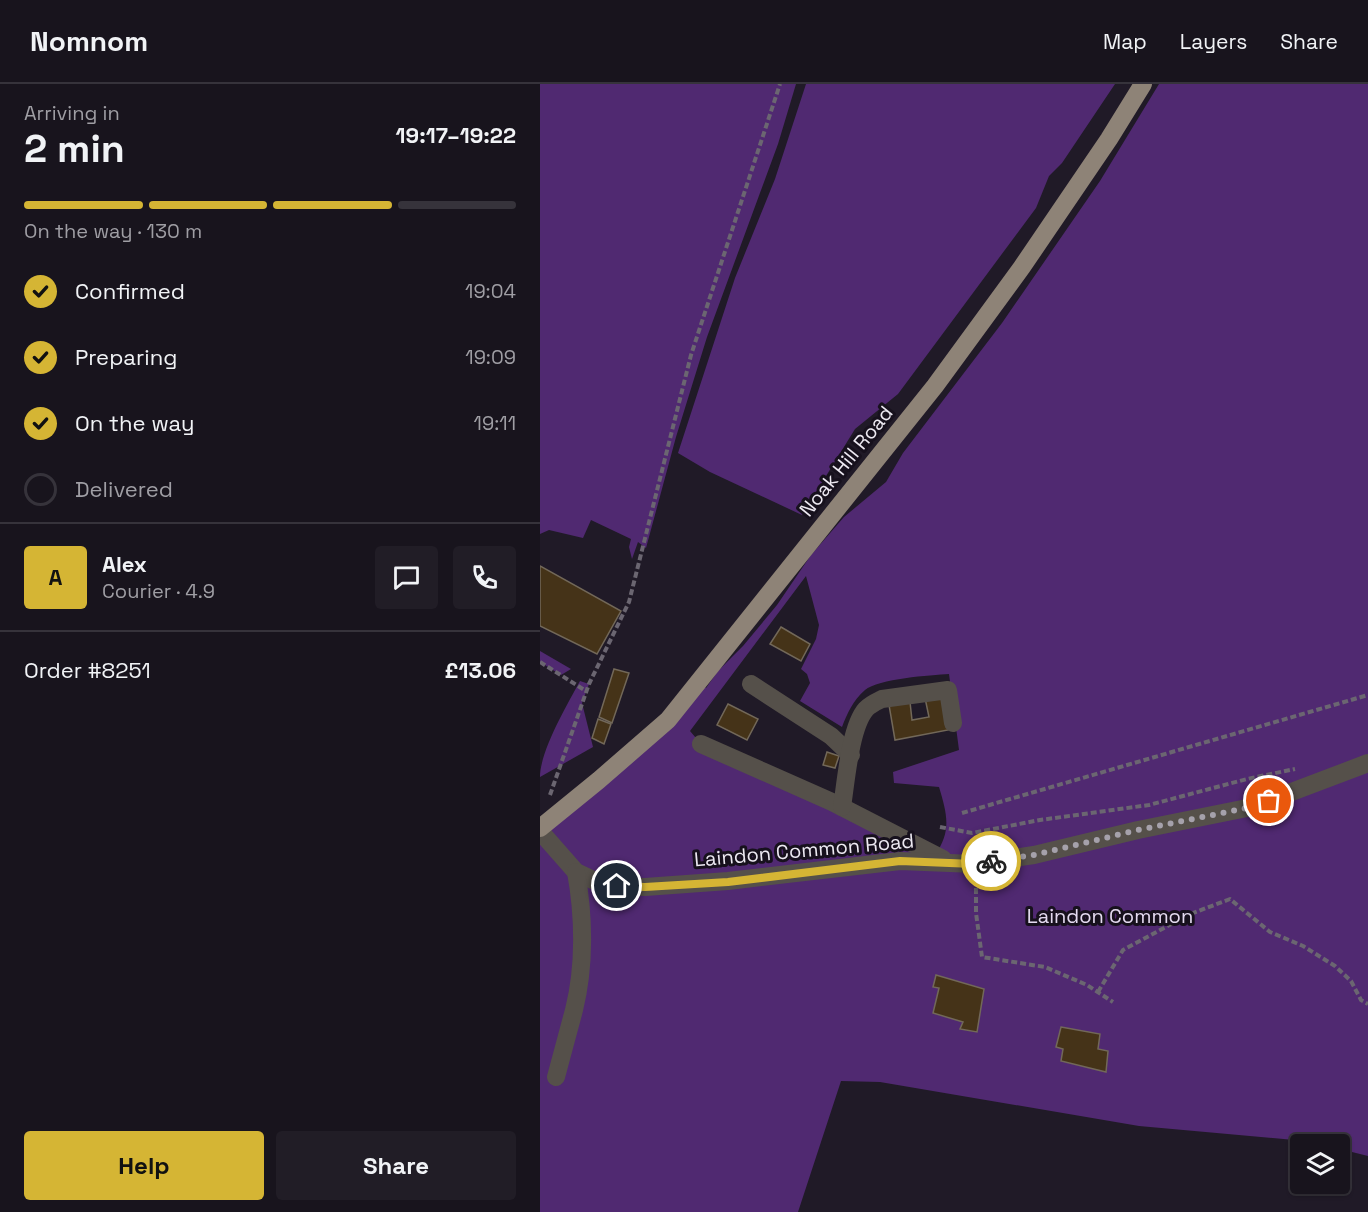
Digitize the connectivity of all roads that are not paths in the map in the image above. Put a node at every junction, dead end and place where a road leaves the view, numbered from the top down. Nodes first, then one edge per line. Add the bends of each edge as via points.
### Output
1 (1143, 84) edge
2 (751, 684) dead end
3 (953, 723) dead end
4 (701, 744) dead end
5 (851, 755) junction
6 (1368, 763) edge
7 (842, 807) junction
8 (540, 829) edge
9 (947, 861) junction
10 (576, 872) junction
11 (556, 1077) dead end

1 - 8 main road, Noak Hill Road via 1022,267 935,386 668,720
2 - 5 street via 831,736
3 - 5 street via 948,690 882,699 862,715
4 - 7 street
5 - 7 street
6 - 9 street, Laindon Common Road via 1252,807 1034,855 974,864
7 - 9 street
8 - 10 street, Laindon Common Road
9 - 10 street, Laindon Common Road via 900,861 728,882 645,887 617,886
10 - 11 street via 582,906 581,958 574,1009

